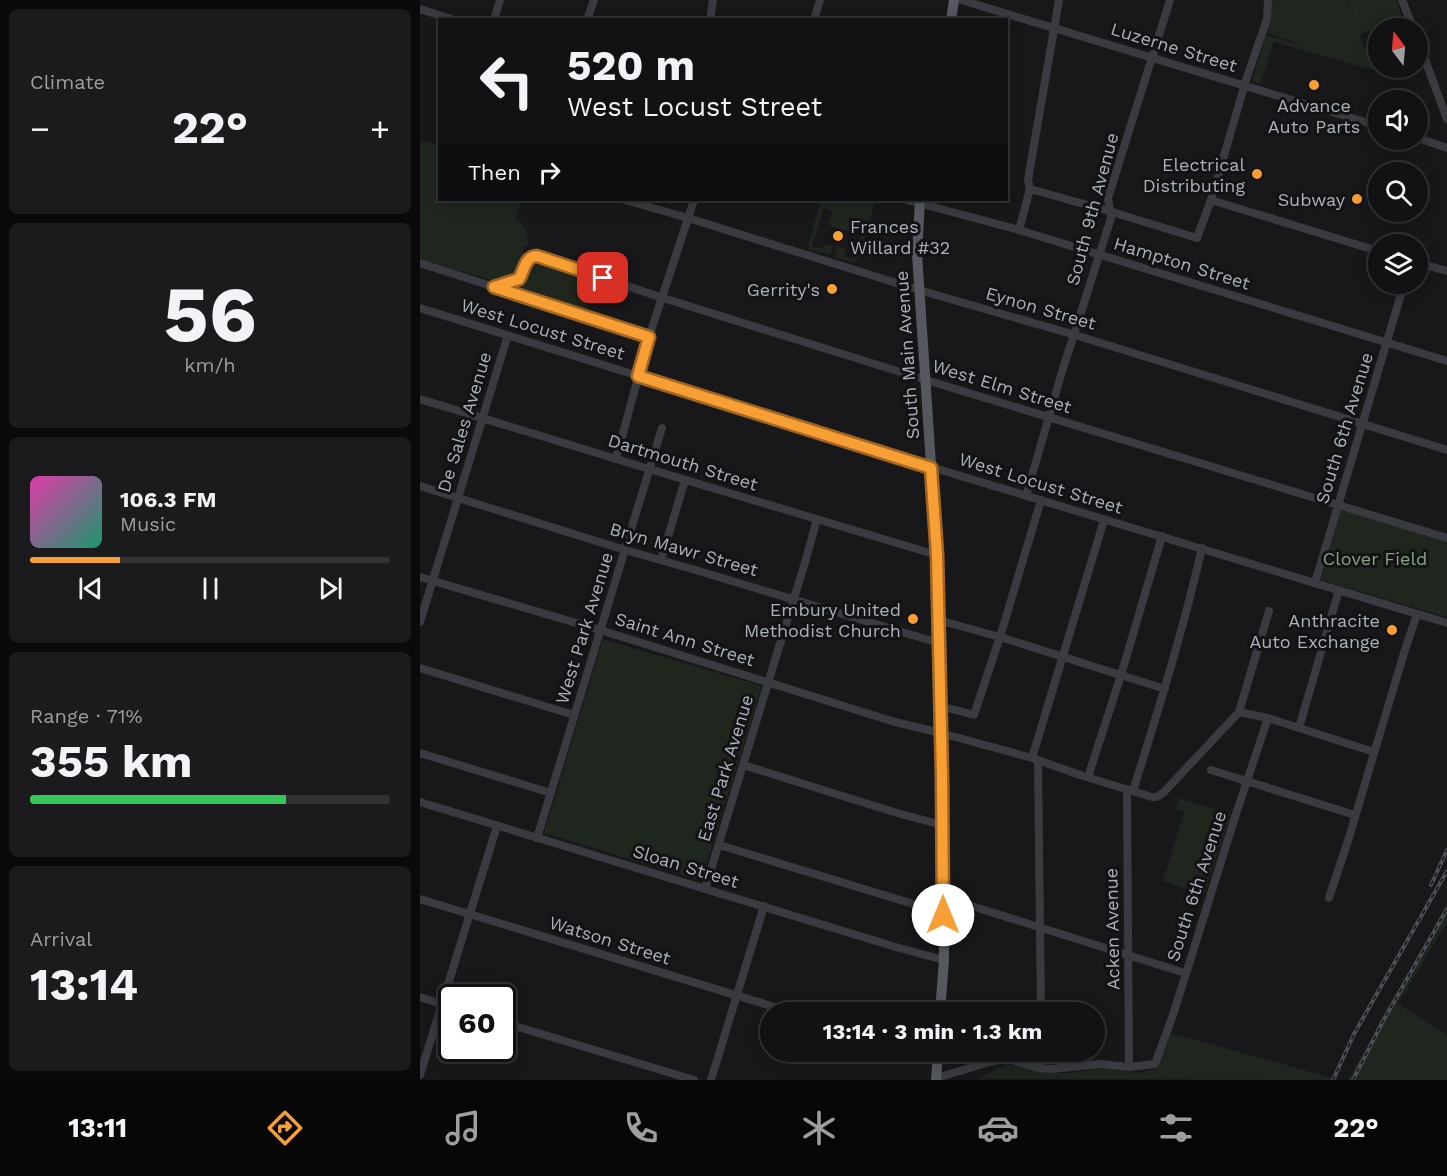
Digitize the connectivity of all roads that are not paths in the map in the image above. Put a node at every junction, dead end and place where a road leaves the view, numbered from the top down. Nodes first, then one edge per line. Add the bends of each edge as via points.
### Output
1 (500, 0) edge
2 (594, 0) edge
3 (713, 0) edge
4 (820, 0) edge
5 (954, 0) edge
6 (960, 0) edge
7 (1059, 0) edge
8 (1170, 0) edge
9 (1268, 0) edge
10 (1402, 0) edge
11 (420, 9) edge
12 (448, 18) edge
13 (495, 18) edge
14 (589, 18) edge
15 (710, 18) edge
16 (815, 18) edge
17 (951, 18) edge
18 (1409, 18) edge
19 (1054, 29) junction
20 (1153, 58) junction
21 (1428, 68) edge
22 (1245, 86) junction
23 (1447, 119) edge
24 (1368, 123) edge
25 (1428, 141) edge
26 (1447, 148) edge
27 (1030, 189) junction
28 (1211, 200) junction
29 (628, 201) edge
30 (694, 201) edge
31 (920, 201) edge
32 (1109, 211) junction
33 (688, 218) junction
34 (1019, 230) junction
35 (1368, 248) edge
36 (1099, 255) junction
37 (420, 263) edge
38 (1428, 266) edge
39 (1447, 271) edge
40 (494, 287) junction
41 (919, 290) junction
42 (1401, 294) edge
43 (663, 298) junction
44 (420, 308) edge
45 (508, 335) junction
46 (1075, 335) junction
47 (649, 337) junction
48 (1387, 343) junction
49 (1447, 361) edge
50 (638, 376) junction
51 (926, 380) junction
52 (420, 399) edge
53 (1049, 417) junction
54 (482, 418) junction
55 (1362, 423) junction
56 (662, 428) dead end
57 (1447, 450) edge
58 (616, 459) junction
59 (931, 468) junction
60 (649, 470) junction
61 (685, 480) junction
62 (420, 486) edge
63 (1026, 496) junction
64 (458, 498) junction
65 (1041, 500) junction
66 (1338, 505) junction
67 (817, 519) junction
68 (1104, 520) junction
69 (1162, 536) junction
70 (1447, 538) edge
71 (1202, 549) junction
72 (625, 550) junction
73 (937, 555) junction
74 (661, 560) junction
75 (420, 577) edge
76 (433, 581) junction
77 (1315, 583) junction
78 (1339, 590) junction
79 (794, 599) junction
80 (1269, 611) dead end
81 (1417, 614) junction
82 (938, 620) junction
83 (420, 622) edge
84 (1447, 623) edge
85 (600, 630) junction
86 (1000, 637) junction
87 (939, 643) junction
88 (1062, 657) junction
89 (420, 668) edge
90 (1121, 675) junction
91 (769, 682) junction
92 (1165, 688) junction
93 (940, 706) junction
94 (1239, 712) junction
95 (574, 716) junction
96 (1268, 718) junction
97 (1299, 728) junction
98 (941, 733) junction
99 (1374, 752) junction
100 (420, 753) edge
101 (1035, 759) junction
102 (743, 765) junction
103 (1211, 770) dead end
104 (1088, 777) junction
105 (1247, 781) junction
106 (1130, 790) junction
107 (551, 793) junction
108 (420, 802) edge
109 (1355, 815) junction
110 (942, 825) junction
111 (497, 826) junction
112 (537, 838) junction
113 (719, 845) junction
114 (705, 889) junction
115 (943, 897) junction
116 (1329, 898) dead end
117 (420, 899) edge
118 (764, 906) junction
119 (943, 913) junction
120 (469, 914) junction
121 (1040, 927) junction
122 (1128, 955) junction
123 (944, 960) junction
124 (1185, 973) junction
125 (448, 984) edge
126 (420, 997) edge
127 (737, 997) junction
128 (941, 1002) edge
129 (1041, 1002) edge
130 (438, 1003) edge
131 (760, 1003) edge
132 (438, 1017) edge
133 (516, 1026) edge
134 (937, 1062) edge
135 (1039, 1062) edge
136 (1130, 1067) junction
137 (1039, 1068) junction
138 (420, 1075) edge
139 (936, 1079) edge
140 (694, 1080) edge
141 (711, 1080) edge

1 - 13 street
2 - 14 street
3 - 15 street
4 - 16 street
5 - 17 main road
6 - 19 street, Luzerne Street
7 - 19 street
8 - 20 street, South 9th Avenue
9 - 22 street via 1267,19
10 - 18 street
11 - 12 street
19 - 20 street, Luzerne Street
19 - 27 street via 1028,180
20 - 22 street, Luzerne Street
20 - 32 street, South 9th Avenue via 1108,198
21 - 23 street
22 - 24 street, Luzerne Street
22 - 28 street
25 - 26 street
27 - 32 street
27 - 34 street
28 - 32 street via 1197,238
28 - 35 street
29 - 33 street, Eynon Street
30 - 33 street
31 - 34 street, Hampton Street
31 - 41 main road, South Main Avenue
32 - 36 street, South 9th Avenue via 1111,218
33 - 41 street, Eynon Street
33 - 43 street
34 - 36 street, Hampton Street
36 - 46 street, South 9th Avenue
36 - 48 street, Hampton Street
37 - 40 street
38 - 39 street
40 - 43 street, West Elm Street via 519,279 529,259 537,256
40 - 47 street
41 - 46 street, Eynon Street
41 - 51 main road, South Main Avenue
42 - 48 street, South 6th Avenue
43 - 47 street
43 - 51 street, West Elm Street
44 - 45 street, West Locust Street
45 - 50 street, West Locust Street
45 - 54 street, De Sales Avenue
46 - 53 street, South 9th Avenue
46 - 55 street, Eynon Street
47 - 50 street
48 - 49 street, Hampton Street
48 - 55 street, South 6th Avenue
50 - 58 street
50 - 59 street, West Locust Street
51 - 53 street, West Elm Street
51 - 59 main road, South Main Avenue
52 - 54 street, Dartmouth Street
53 - 63 street, South 9th Avenue
53 - 66 street, West Elm Street
54 - 58 street, Dartmouth Street
54 - 64 street, De Sales Avenue
55 - 57 street, Eynon Street
55 - 66 street, South 6th Avenue
56 - 60 street, West Park Avenue
58 - 60 street, Dartmouth Street
59 - 63 street, West Locust Street
59 - 73 main road, South Main Avenue
60 - 61 street, Dartmouth Street
60 - 72 street, West Park Avenue
61 - 67 street, Dartmouth Street
61 - 74 street
62 - 64 street, Bryn Mawr Street
63 - 65 street, West Locust Street
64 - 72 street, Bryn Mawr Street
64 - 76 street, De Sales Avenue
65 - 68 street, West Locust Street
65 - 86 street
66 - 70 street, West Elm Street
66 - 77 street, South 6th Avenue
67 - 73 street, Dartmouth Street
67 - 79 street, East Park Avenue
68 - 69 street, West Locust Street
68 - 88 street
69 - 71 street, West Locust Street
69 - 90 street
71 - 77 street, West Locust Street
71 - 92 street, Acken Avenue
72 - 74 street, Bryn Mawr Street
72 - 85 street, West Park Avenue
73 - 82 main road, South Main Avenue
74 - 79 street, Bryn Mawr Street
75 - 76 street, Saint Ann Street
76 - 83 street, De Sales Avenue
76 - 85 street, Saint Ann Street
77 - 78 street, West Locust Street
78 - 81 street, West Locust Street
78 - 97 street
79 - 87 street, Bryn Mawr Street
79 - 91 street, East Park Avenue
80 - 94 street
81 - 84 street, West Locust Street
81 - 99 street
82 - 86 street
82 - 87 main road, South Main Avenue
85 - 91 street, Saint Ann Street
85 - 95 street, West Park Avenue
86 - 88 street
86 - 93 street via 974,715
87 - 93 main road, South Main Avenue
88 - 90 street
88 - 101 street
89 - 95 street
90 - 92 street
90 - 104 street
91 - 98 street, Saint Ann Street
91 - 102 street, East Park Avenue
92 - 106 street, Acken Avenue
93 - 98 main road, South Main Avenue
94 - 96 street
94 - 106 street, Saint Ann Street via 1164,792 1152,797
95 - 107 street, West Park Avenue
96 - 97 street
96 - 105 street, South 6th Avenue
97 - 99 street
98 - 101 street, Saint Ann Street
98 - 110 main road, South Main Avenue
99 - 109 street
100 - 107 street
101 - 104 street, Saint Ann Street
101 - 121 street
102 - 110 street
102 - 113 street, East Park Avenue
103 - 105 street
104 - 106 street, Saint Ann Street
105 - 109 street
105 - 124 street, South 6th Avenue
106 - 122 street, Acken Avenue
107 - 112 street, West Park Avenue
108 - 111 street, Sloan Street
109 - 116 street
110 - 115 main road, South Main Avenue
111 - 112 street, Sloan Street
111 - 120 street
112 - 114 street, Sloan Street
113 - 114 street, East Park Avenue
113 - 119 street
114 - 118 street, Sloan Street
115 - 119 main road, South Main Avenue
115 - 121 street
117 - 120 street, Watson Street
118 - 123 street, Sloan Street
118 - 127 street
119 - 123 main road, South Main Avenue
120 - 125 street
120 - 127 street, Watson Street
121 - 122 street
121 - 129 street
122 - 124 street
122 - 136 street, Acken Avenue
123 - 128 main road, South Main Avenue
124 - 136 street, South 6th Avenue via 1155,1064
126 - 130 street
127 - 131 street, Watson Street
127 - 141 street
132 - 138 street
133 - 140 street
134 - 139 main road
135 - 137 street
136 - 137 street via 1100,1064
137 - 139 street via 1007,1059

